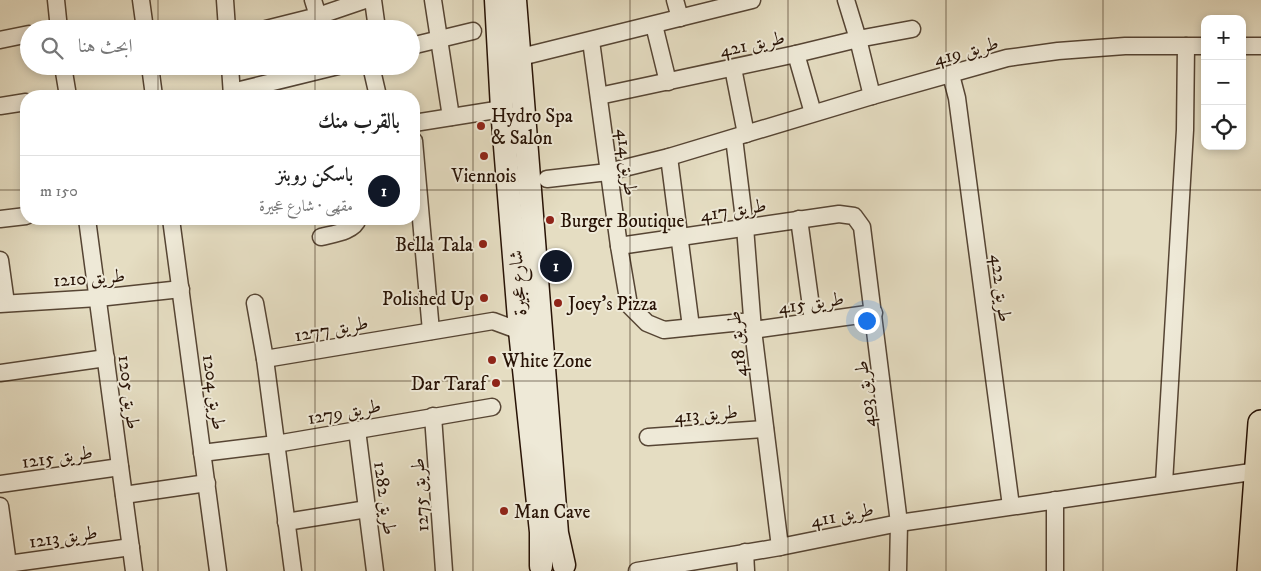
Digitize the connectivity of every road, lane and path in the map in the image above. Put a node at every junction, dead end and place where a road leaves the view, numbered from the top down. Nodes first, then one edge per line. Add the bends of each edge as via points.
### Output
1 (56, 0) edge
2 (142, 0) edge
3 (225, 0) edge
4 (313, 0) edge
5 (365, 0) edge
6 (373, 0) edge
7 (434, 0) edge
8 (496, 0) edge
9 (515, 0) edge
10 (675, 0) edge
11 (752, 0) edge
12 (846, 0) edge
13 (680, 18) junction
14 (57, 20) edge
15 (144, 20) edge
16 (226, 20) edge
17 (319, 20) edge
18 (324, 20) edge
19 (376, 20) edge
20 (654, 24) junction
21 (912, 29) dead end
22 (473, 31) dead end
23 (20, 36) edge
24 (440, 39) junction
25 (858, 39) junction
26 (0, 40) edge
27 (591, 41) junction
28 (420, 44) edge
29 (1186, 46) junction
30 (1201, 46) edge
31 (1246, 46) edge
32 (1261, 46) edge
33 (796, 54) junction
34 (520, 57) junction
35 (733, 68) junction
36 (64, 75) edge
37 (151, 75) edge
38 (231, 75) edge
39 (305, 75) edge
40 (373, 75) edge
41 (951, 75) junction
42 (668, 82) junction
43 (65, 90) edge
44 (153, 90) edge
45 (232, 90) edge
46 (247, 90) edge
47 (377, 90) edge
48 (599, 96) junction
49 (872, 96) junction
50 (20, 103) edge
51 (0, 106) edge
52 (502, 109) junction
53 (813, 113) junction
54 (451, 117) junction
55 (420, 122) edge
56 (740, 136) junction
57 (669, 157) junction
58 (608, 172) junction
59 (535, 173) junction
60 (420, 208) edge
61 (854, 216) joint
62 (20, 217) edge
63 (0, 219) edge
64 (799, 219) junction
65 (87, 225) edge
66 (172, 225) edge
67 (354, 225) edge
68 (745, 227) junction
69 (320, 237) dead end
70 (680, 237) junction
71 (618, 246) junction
72 (0, 260) edge
73 (181, 289) junction
74 (98, 298) junction
75 (518, 301) junction
76 (255, 303) dead end
77 (3, 304) edge
78 (874, 313) junction
79 (493, 321) junction
80 (813, 321) junction
81 (753, 325) junction
82 (691, 327) junction
83 (664, 330) joint
84 (431, 331) junction
85 (520, 331) junction
86 (106, 358) junction
87 (265, 360) junction
88 (0, 372) edge
89 (492, 407) dead end
90 (433, 416) junction
91 (1261, 423) edge
92 (765, 429) junction
93 (356, 430) junction
94 (648, 437) dead end
95 (276, 444) junction
96 (202, 453) junction
97 (120, 467) junction
98 (1258, 471) junction
99 (206, 483) junction
100 (0, 484) edge
101 (1164, 484) junction
102 (124, 495) junction
103 (1055, 500) junction
104 (0, 506) edge
105 (1011, 506) junction
106 (367, 509) junction
107 (286, 522) junction
108 (899, 524) junction
109 (130, 547) junction
110 (780, 547) junction
111 (745, 552) junction
112 (4, 564) edge
113 (38, 566) edge
114 (539, 568) edge
115 (570, 569) edge
116 (134, 571) edge
117 (218, 571) edge
118 (293, 571) edge
119 (375, 571) edge
120 (444, 571) edge
121 (636, 571) edge
122 (746, 571) edge
123 (898, 571) edge
124 (1055, 571) edge
125 (1250, 571) edge

1 - 14 street
2 - 15 street
3 - 16 street
4 - 17 street
5 - 18 street
6 - 19 street
7 - 24 street
8 - 52 street, شارع عجيرة
9 - 34 street, شارع عجيرة
10 - 13 street
11 - 13 street
12 - 25 street
13 - 20 street
20 - 27 street
20 - 42 street
21 - 25 street, طريق 421
22 - 24 street
23 - 26 street
24 - 28 street
24 - 54 street
25 - 33 street, طريق 421
25 - 49 street
27 - 34 street
27 - 48 street, طريق 414
29 - 30 street, طريق 419
29 - 41 street, طريق 419 via 1058,51 1007,58
29 - 101 street
31 - 32 street
33 - 35 street, طريق 421
33 - 53 street
34 - 59 street, شارع عجيرة
35 - 42 street, طريق 421
35 - 56 street
36 - 43 street
37 - 44 street
38 - 45 street
39 - 46 street
40 - 47 street
41 - 49 street, طريق 419
41 - 105 street, طريق 422 via 957,98
42 - 48 street, طريق 421
48 - 58 street, طريق 414
49 - 53 street, طريق 419
50 - 51 street
52 - 54 street
52 - 75 street, شارع عجيرة
53 - 56 street, طريق 419
54 - 55 street
56 - 57 street, طريق 419
56 - 68 street, طريق 418
57 - 58 street, طريق 419
57 - 70 street
58 - 59 street, طريق 419
58 - 71 street, طريق 414
59 - 115 street, شارع عجيرة via 557,533
60 - 84 street
61 - 64 street, طريق 417 via 839,214
61 - 78 street, طريق 403 via 862,227
62 - 63 street
64 - 68 street, طريق 417
64 - 80 street
65 - 74 street, طريق 1205
66 - 73 street, طريق 1204
67 - 69 street
68 - 70 street, طريق 417
68 - 81 street, طريق 418
70 - 71 street, طريق 417
70 - 82 street
71 - 83 street, طريق 414 via 629,305 646,323
72 - 77 street
73 - 74 street, طريق 1210
73 - 96 street, طريق 1204
74 - 77 street, طريق 1210
74 - 86 street, طريق 1205
75 - 79 street, طريق 1277
75 - 85 street, شارع عجيرة
76 - 87 street
78 - 80 street, طريق 415
78 - 108 street, طريق 403
79 - 84 street, طريق 1277
79 - 85 street, طريق 1277
80 - 81 street, طريق 415
81 - 82 street, طريق 415
81 - 92 street, طريق 418
82 - 83 street, طريق 415
84 - 87 street, طريق 1277
85 - 114 street, شارع عجيرة via 543,552
86 - 88 street
86 - 97 street, طريق 1205
87 - 95 street
89 - 90 street, طريق 1279
90 - 93 street, طريق 1279
90 - 120 street, طريق 1275
91 - 98 main road
92 - 94 street, طريق 413
92 - 110 street, طريق 418
93 - 95 street, طريق 1279
93 - 106 street, طريق 1282
95 - 96 street, طريق 1279
95 - 107 street
96 - 99 street, طريق 1204
97 - 100 street, طريق 1215
97 - 102 street, طريق 1205
98 - 101 street, طريق 411
98 - 125 main road
99 - 102 street
99 - 117 street, طريق 1204
101 - 103 street, طريق 411
102 - 109 street, طريق 1205
103 - 105 street, طريق 411
103 - 124 street
104 - 112 street
105 - 108 street, طريق 411
106 - 107 street
106 - 119 street, طريق 1282
107 - 118 street
108 - 110 street, طريق 411
108 - 123 street, طريق 403
109 - 113 street, طريق 1213
109 - 116 street, طريق 1205
110 - 111 street, طريق 411
111 - 121 street, طريق 411
111 - 122 street
112 - 113 street, طريق 1213
114 - 115 street via 557,563

